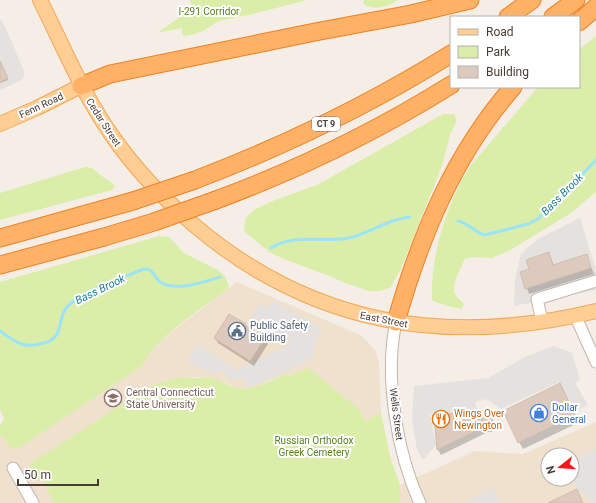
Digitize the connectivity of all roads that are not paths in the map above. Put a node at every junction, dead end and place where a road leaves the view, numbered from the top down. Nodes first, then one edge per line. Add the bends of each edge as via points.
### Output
1 (40, 0) edge
2 (470, 0) edge
3 (532, 0) edge
4 (576, 0) edge
5 (596, 7) edge
6 (509, 16) edge
7 (554, 16) edge
8 (580, 21) edge
9 (450, 55) edge
10 (81, 86) junction
11 (450, 86) edge
12 (512, 88) edge
13 (0, 124) edge
14 (194, 225) joint
15 (0, 238) edge
16 (0, 265) edge
17 (596, 281) edge
18 (596, 311) edge
19 (575, 315) junction
20 (542, 321) junction
21 (396, 322) junction
22 (596, 362) edge
23 (13, 468) dead end
24 (33, 503) edge
25 (420, 503) edge

1 - 10 main road, Cedar Street
2 - 10 highway via 110,74
3 - 6 highway
4 - 7 highway
5 - 8 highway
9 - 15 highway, CT 9, bridge via 394,89 329,123 246,160 133,202
10 - 13 main road, Fenn Road
10 - 14 main road, Cedar Street via 125,155 153,187
11 - 16 highway, CT 9, bridge via 344,144 216,200 154,222
12 - 21 highway via 483,125 446,187 422,242
14 - 21 main road, East Street via 246,264 294,290 351,312
17 - 20 street via 537,299
18 - 19 main road, East Street
19 - 20 main road, East Street
19 - 22 street
20 - 21 main road, East Street via 479,328 437,327
21 - 25 street, Wells Street via 392,362 396,417 404,460
23 - 24 street

